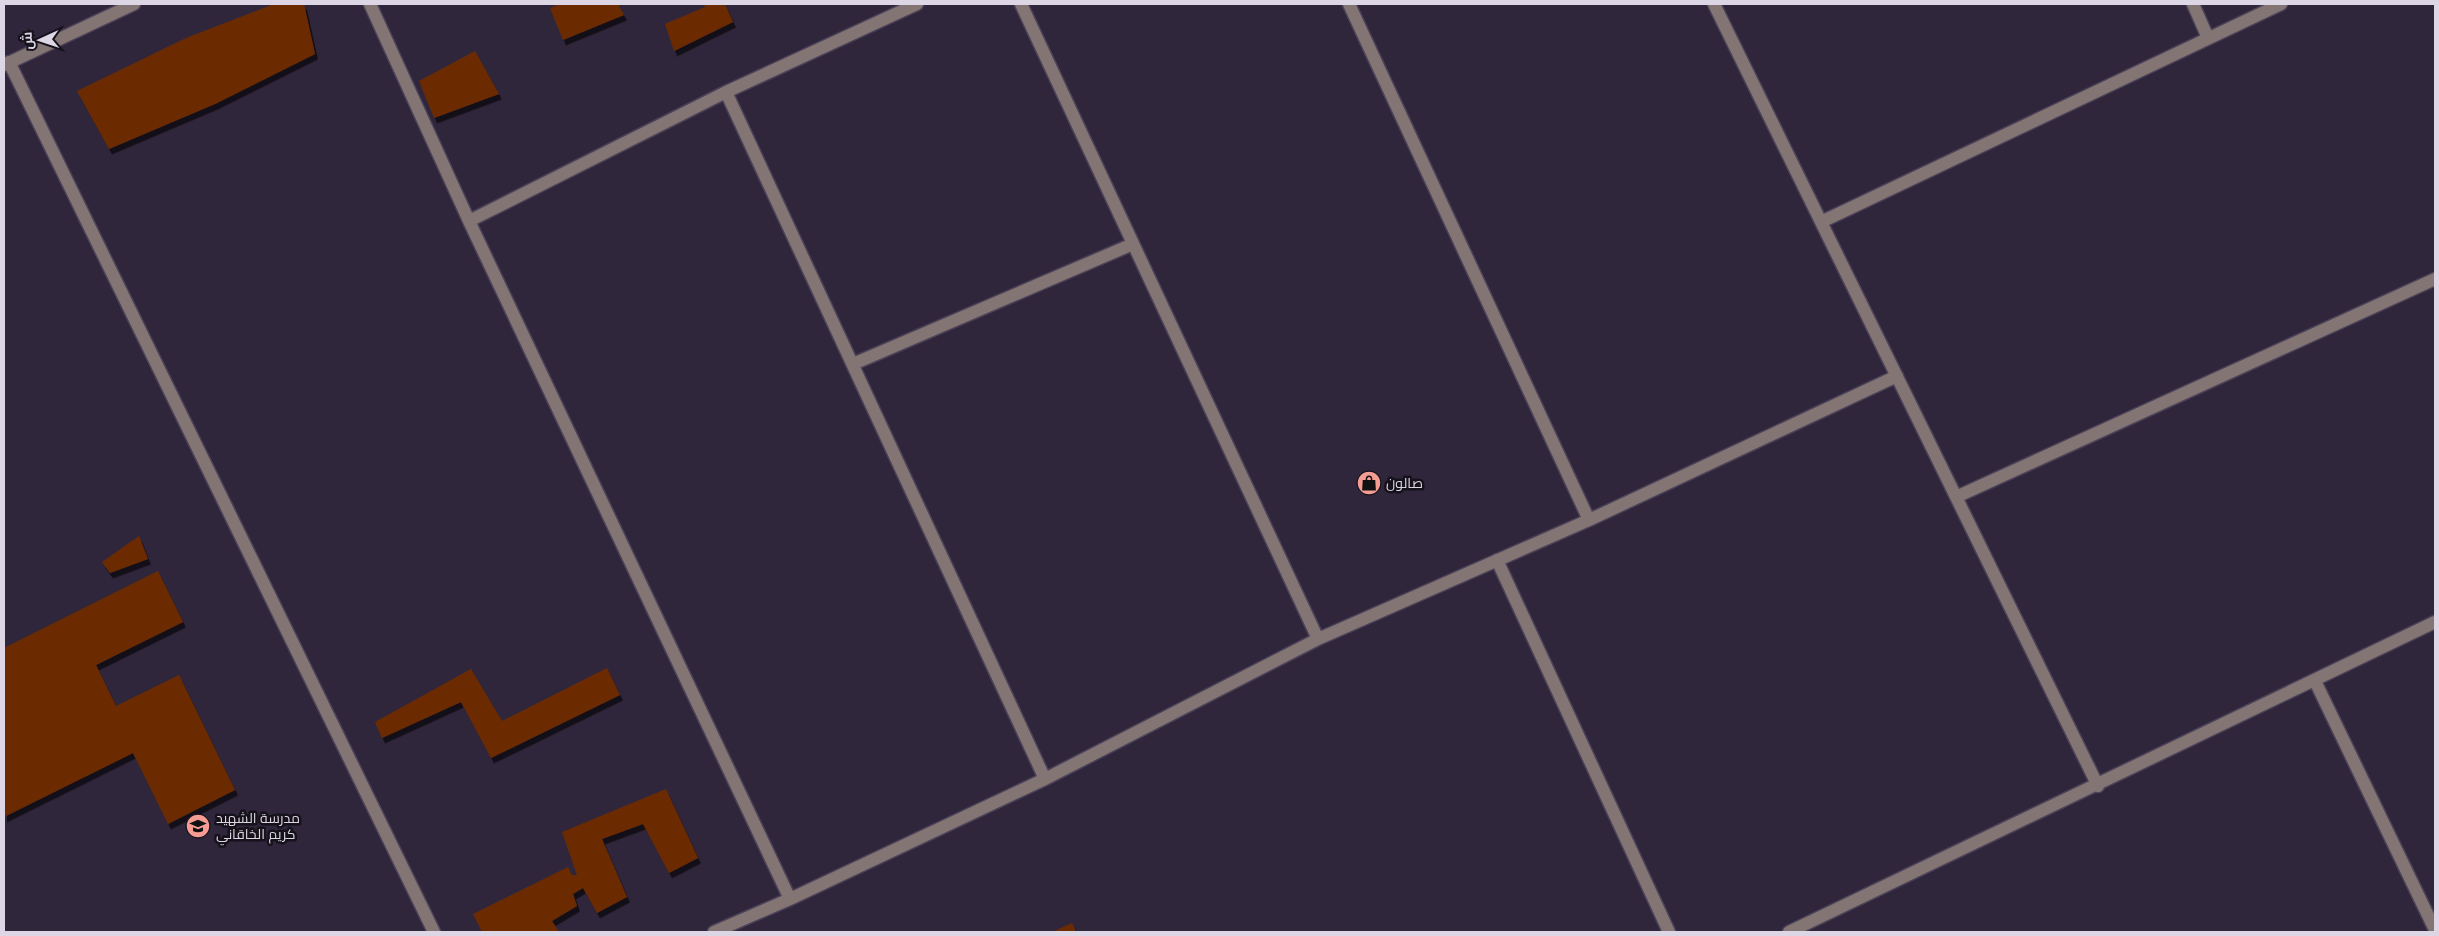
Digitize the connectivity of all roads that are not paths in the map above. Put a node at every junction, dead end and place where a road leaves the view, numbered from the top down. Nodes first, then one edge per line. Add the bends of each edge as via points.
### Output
1 (134, 4) edge
2 (370, 4) edge
3 (917, 4) edge
4 (1020, 4) edge
5 (1349, 4) edge
6 (1714, 4) edge
7 (2193, 4) edge
8 (2281, 4) edge
9 (2208, 38) junction
10 (6, 63) edge
11 (726, 92) junction
12 (469, 221) junction
13 (1821, 222) junction
14 (1133, 244) junction
15 (2435, 279) edge
16 (852, 364) junction
17 (1897, 376) junction
18 (1956, 497) junction
19 (1589, 520) junction
20 (1497, 560) junction
21 (2435, 622) edge
22 (1318, 639) junction
23 (2315, 681) junction
24 (1045, 779) junction
25 (2098, 786) junction
26 (790, 899) junction
27 (2435, 930) edge
28 (434, 932) edge
29 (714, 932) edge
30 (1669, 932) edge
31 (1789, 932) edge

1 - 10 street
2 - 12 street
3 - 11 street
4 - 14 street
5 - 19 street
6 - 13 street
7 - 9 street
8 - 9 street
9 - 13 street
10 - 28 street
11 - 12 street
11 - 16 street
12 - 26 street
13 - 17 street
14 - 16 street
14 - 22 street
15 - 18 street
16 - 24 street
17 - 18 street
17 - 19 street
18 - 25 street
19 - 20 street
20 - 22 street
20 - 30 street
21 - 23 street
22 - 24 street
23 - 25 street
23 - 27 street
24 - 26 street
25 - 31 street
26 - 29 street

